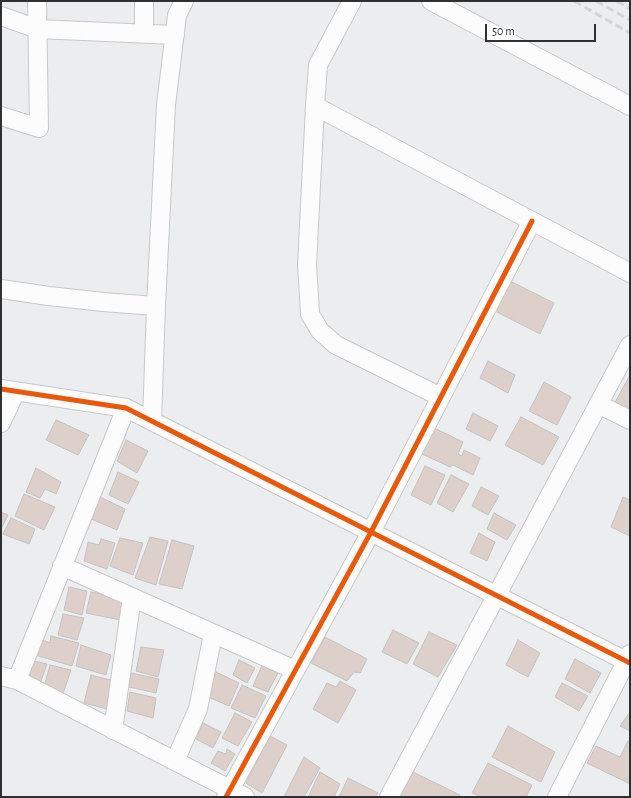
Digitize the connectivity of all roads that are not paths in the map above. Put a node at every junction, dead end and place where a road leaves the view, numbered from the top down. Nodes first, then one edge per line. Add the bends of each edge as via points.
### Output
1 (37, 1) edge
2 (144, 1) edge
3 (184, 1) edge
4 (352, 1) edge
5 (432, 1) edge
6 (1, 16) edge
7 (38, 29) junction
8 (144, 33) junction
9 (175, 35) junction
10 (315, 106) junction
11 (630, 106) edge
12 (1, 116) edge
13 (532, 221) junction
14 (630, 273) edge
15 (1, 289) edge
16 (156, 306) junction
17 (630, 345) edge
18 (9, 390) edge
19 (441, 397) junction
20 (598, 404) junction
21 (126, 408) junction
22 (630, 420) edge
23 (152, 421) junction
24 (1, 423) edge
25 (371, 532) junction
26 (62, 566) junction
27 (496, 595) junction
28 (132, 597) junction
29 (213, 634) junction
30 (629, 659) edge
31 (295, 670) junction
32 (9, 678) edge
33 (113, 730) junction
34 (175, 761) junction
35 (234, 794) edge
36 (389, 797) edge
37 (557, 797) edge

1 - 7 street
2 - 8 street
3 - 9 street via 177,15
4 - 10 street via 318,65
5 - 11 street
6 - 7 street
7 - 8 street
7 - 12 street via 39,128
8 - 9 street
9 - 16 street via 166,105
10 - 13 street
10 - 19 street via 307,265 310,314 320,332 336,345
13 - 14 street
13 - 19 street
15 - 16 street via 88,301
16 - 23 street
17 - 20 street
18 - 21 street
18 - 24 street
19 - 25 street
20 - 22 street
20 - 27 street
21 - 23 street
21 - 26 street
23 - 25 street
25 - 27 street
25 - 31 street
26 - 28 street
26 - 32 street
27 - 30 street
27 - 36 street
28 - 29 street
28 - 33 street
29 - 31 street
29 - 34 street via 198,709
30 - 37 street
31 - 35 street
32 - 33 street
33 - 34 street
34 - 35 street

